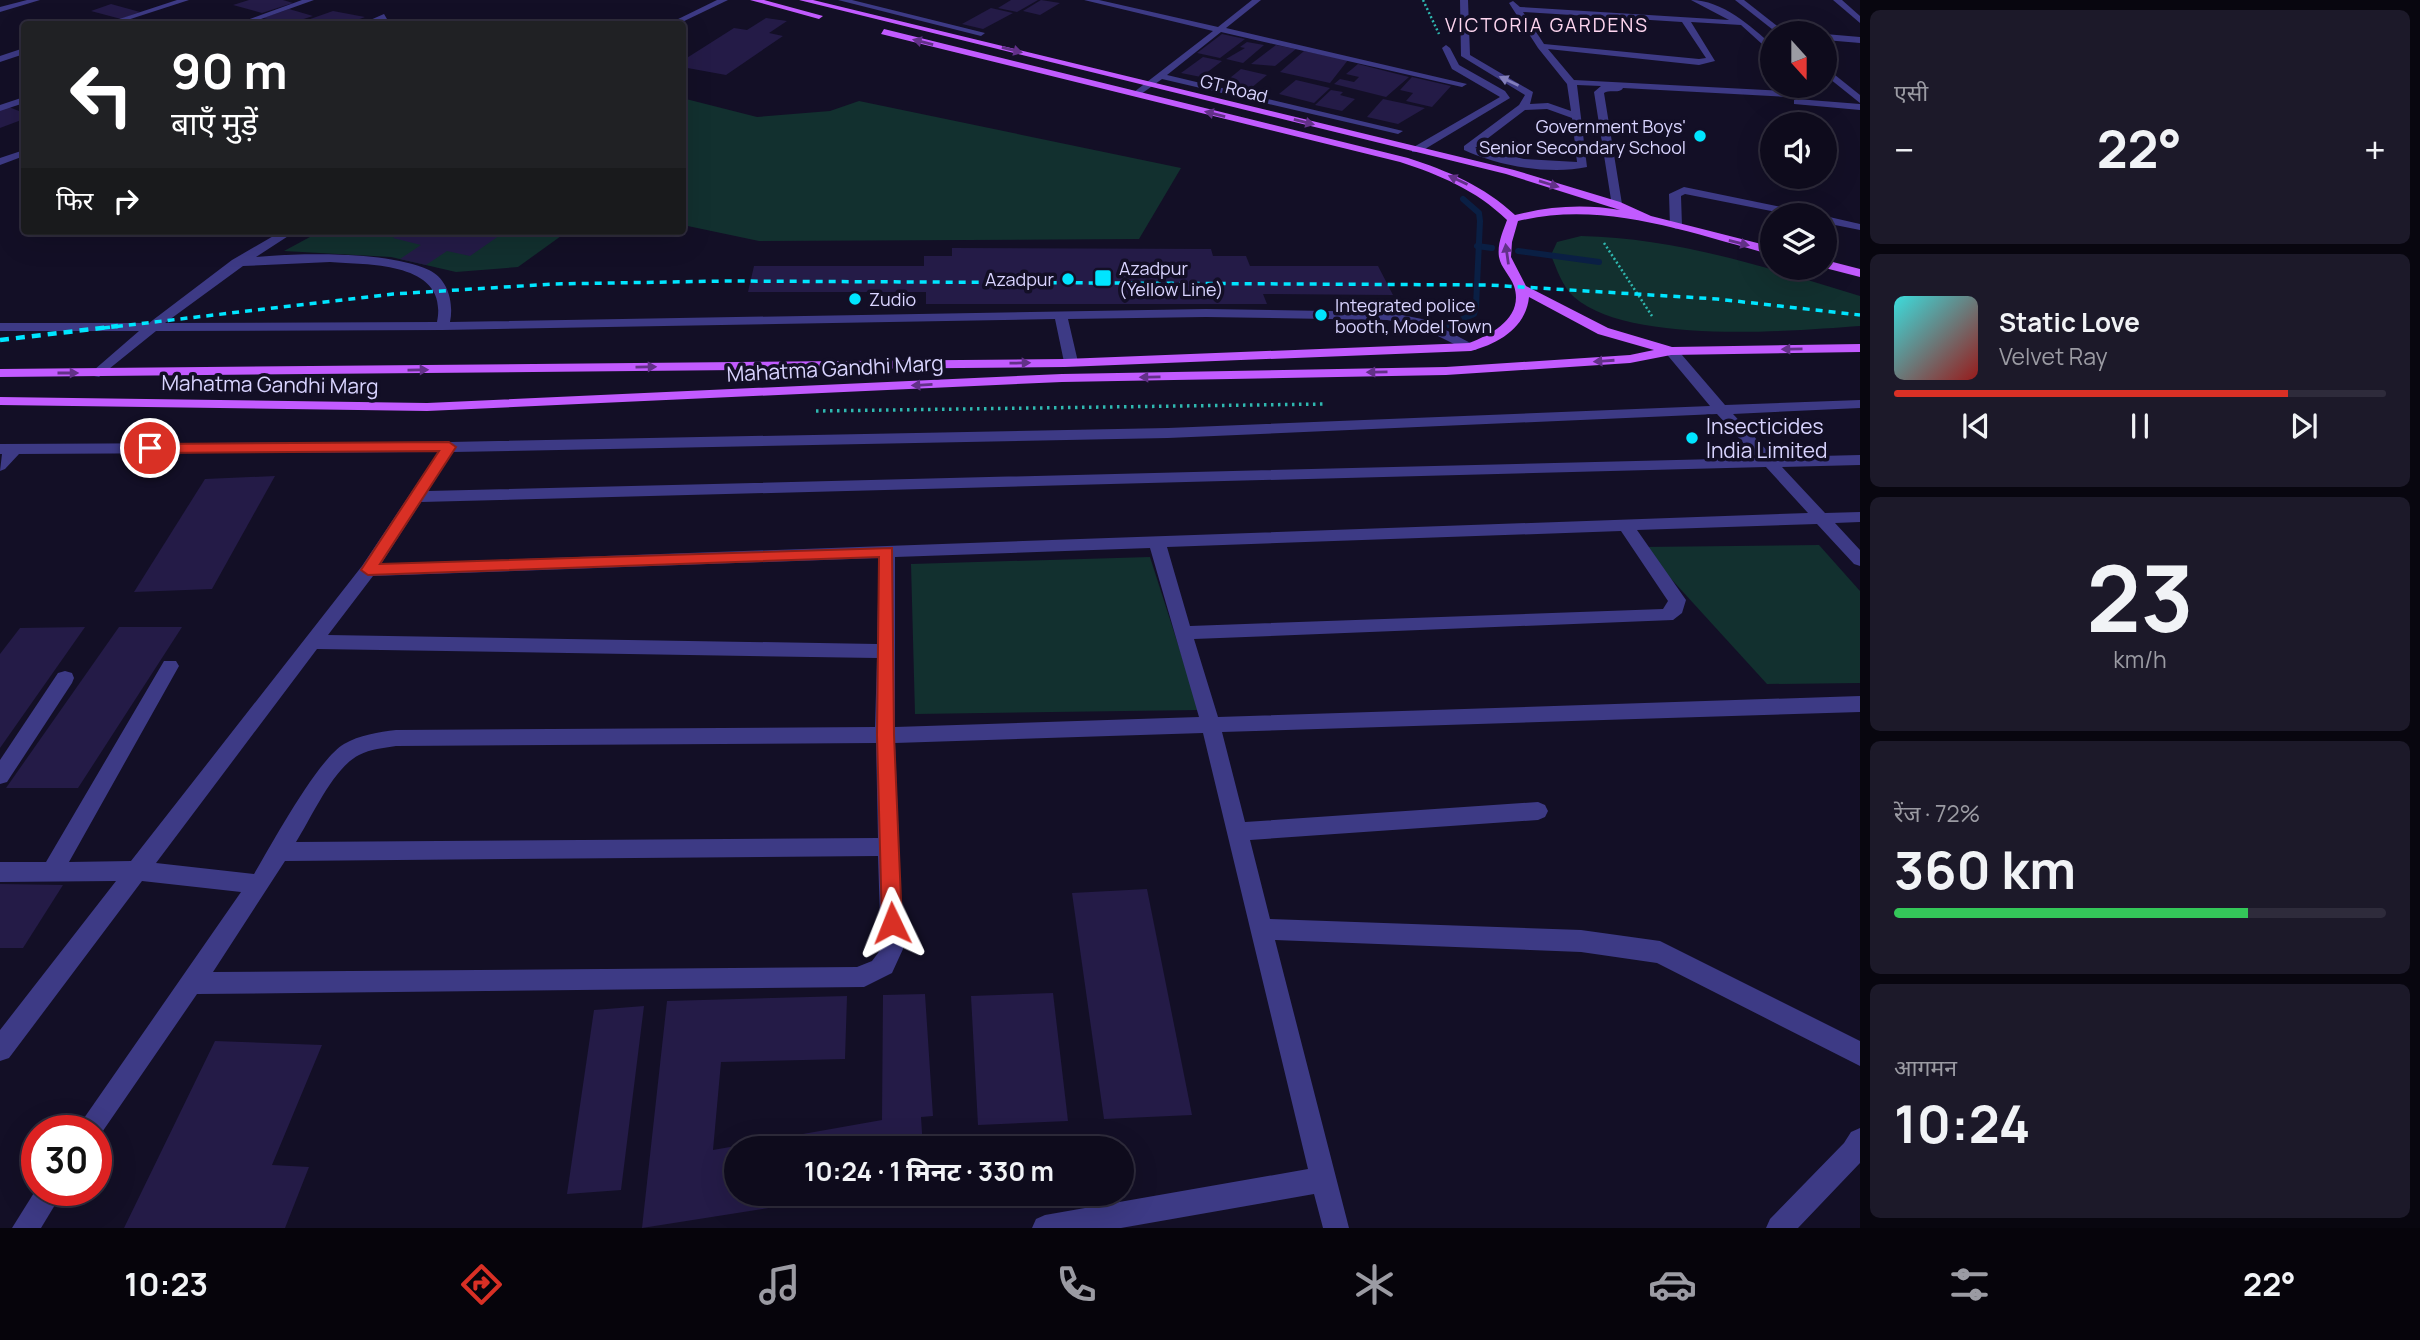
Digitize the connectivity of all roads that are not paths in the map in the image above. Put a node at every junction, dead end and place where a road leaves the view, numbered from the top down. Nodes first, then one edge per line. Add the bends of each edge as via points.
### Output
1 (36, 0) edge
2 (185, 0) edge
3 (310, 0) edge
4 (724, 0) edge
5 (754, 0) edge
6 (803, 0) edge
7 (842, 0) edge
8 (1088, 0) edge
9 (1257, 0) edge
10 (1464, 0) edge
11 (1511, 0) edge
12 (1695, 0) edge
13 (1739, 0) edge
14 (1837, 0) edge
15 (1517, 9) junction
16 (0, 10) edge
17 (384, 18) dead end
18 (1685, 20) junction
19 (1860, 20) edge
20 (118, 21) edge
21 (249, 21) edge
22 (374, 21) edge
23 (678, 21) edge
24 (1766, 21) edge
25 (1742, 23) junction
26 (1220, 28) junction
27 (981, 33) dead end
28 (1838, 38) edge
29 (1760, 39) edge
30 (1860, 40) edge
31 (1541, 46) junction
32 (1446, 48) road end
33 (21, 52) edge
34 (1, 58) edge
35 (21, 64) edge
36 (1160, 76) junction
37 (1838, 82) edge
38 (1149, 83) junction
39 (1462, 84) dead end
40 (1572, 84) junction
41 (1760, 92) edge
42 (1137, 94) junction
43 (1860, 100) edge
44 (21, 101) edge
45 (1523, 107) junction
46 (1860, 107) edge
47 (0, 108) edge
48 (1575, 116) junction
49 (1398, 131) dead end
50 (1416, 150) junction
51 (21, 154) edge
52 (1520, 160) junction
53 (0, 162) edge
54 (1510, 172) junction
55 (1616, 204) junction
56 (1760, 206) edge
57 (1513, 219) junction
58 (1653, 221) junction
59 (1837, 222) edge
60 (1676, 226) junction
61 (1860, 227) edge
62 (283, 235) edge
63 (1760, 248) edge
64 (236, 263) junction
65 (1837, 267) edge
66 (1860, 273) edge
67 (1521, 288) junction
68 (1062, 316) junction
69 (152, 324) junction
70 (443, 326) junction
71 (0, 327) edge
72 (1471, 346) junction
73 (1860, 348) edge
74 (1671, 351) junction
75 (1071, 362) junction
76 (0, 373) edge
77 (99, 373) junction
78 (0, 401) edge
79 (1860, 404) edge
80 (1721, 410) junction
81 (449, 447) junction
82 (7, 449) edge
83 (1860, 460) edge
84 (1769, 463) junction
85 (0, 466) edge
86 (415, 497) junction
87 (1860, 517) edge
88 (1821, 518) junction
89 (1625, 525) junction
90 (1157, 542) junction
91 (887, 551) junction
92 (1860, 560) edge
93 (368, 570) junction
94 (1184, 633) junction
95 (311, 642) junction
96 (886, 650) junction
97 (170, 666) dead end
98 (65, 678) dead end
99 (1860, 704) edge
100 (1210, 723) junction
101 (886, 735) junction
102 (0, 776) edge
103 (1538, 811) dead end
104 (1237, 832) junction
105 (889, 847) junction
106 (279, 852) junction
107 (52, 871) junction
108 (138, 871) junction
109 (0, 872) edge
110 (260, 884) junction
111 (1261, 929) junction
112 (192, 983) junction
113 (0, 1049) edge
114 (1860, 1054) edge
115 (101, 1115) edge
116 (1860, 1141) edge
117 (1323, 1178) junction
118 (40, 1206) edge
119 (25, 1228) edge
120 (1045, 1228) edge
121 (1336, 1228) edge
122 (1779, 1228) edge

1 - 16 street
2 - 20 street
3 - 21 street
4 - 23 street
42 -> 5 main road, GT Road
6 -> 38 main road, GT Road
7 - 27 street
8 - 26 street
9 - 26 street
45 -> 10 street via 1529,91 1466,56
11 - 15 street
12 - 25 street
13 - 24 street
14 - 19 street
15 - 18 street
15 - 31 street
17 - 22 street
18 - 25 street
18 - 31 street via 1712,59 1699,62
25 - 29 street
26 - 36 street
26 - 39 street
28 - 30 street
31 - 40 street
32 - 50 street via 1455,67 1505,98
33 - 34 street
34 - 35 street
36 - 38 street
36 - 49 street
37 - 43 street
38 - 42 street
38 -> 50 main road, GT Road
40 - 41 street via 1591,81
40 - 48 street
57 -> 42 main road, GT Road via 1478,190 1434,170
44 - 47 street
45 - 48 street via 1548,106
45 - 52 street via 1468,148
46 - 55 street via 1600,89
48 - 52 street via 1583,165
50 - 54 main road, GT Road
51 - 53 street
52 - 54 street
54 -> 55 main road, GT Road
55 - 58 main road, GT Road
56 - 60 street via 1684,190 1675,194
57 - 58 main road via 1563,208
67 -> 57 main road via 1504,260
58 - 60 main road
59 - 61 street
60 -> 63 main road
62 - 64 street
64 - 69 street
64 - 70 street via 347,259 416,270 430,276 447,302
65 - 66 main road
67 - 72 main road, Mahatma Gandhi Marg via 1521,307 1510,327
67 - 74 main road, Mahatma Gandhi Marg via 1603,331
68 - 70 street
68 - 72 street via 1387,316 1422,323
68 - 75 street
69 - 70 street
69 - 71 street
69 - 77 street
72 - 75 main road, Mahatma Gandhi Marg
73 -> 74 main road, Mahatma Gandhi Marg
74 -> 78 main road, Mahatma Gandhi Marg via 1630,359 1446,371 1062,378 426,407
74 - 80 street
77 -> 75 main road, Mahatma Gandhi Marg
76 -> 77 main road, Mahatma Gandhi Marg
79 - 80 street
80 - 81 street via 1168,433
80 - 84 street
81 - 82 street
81 - 86 street
82 - 85 street
83 - 84 street
84 - 86 street
84 - 88 street
86 - 93 street
87 - 88 street
88 - 89 street
88 - 92 street
89 - 90 street
89 - 94 street via 1677,600 1676,608 1667,615
90 - 91 street
90 - 94 street
91 - 93 street
91 - 96 street
93 - 95 street
94 - 100 street
95 - 96 street
95 - 108 street
96 - 101 street
97 - 107 street
98 - 102 street
99 - 100 street
100 - 101 street
100 - 104 street
101 - 105 street
101 - 106 street via 373,741 350,750 331,768
103 - 104 street
104 - 111 street
105 - 106 street
105 - 112 street via 892,949 888,963 877,973 857,978
106 - 110 street
107 - 108 street
107 - 109 street
108 - 110 street
108 - 113 street
110 - 112 street
111 - 114 street via 1581,941 1660,952
111 - 117 street
112 - 115 street
116 - 122 street
117 - 120 street
117 - 121 street
118 - 119 street

